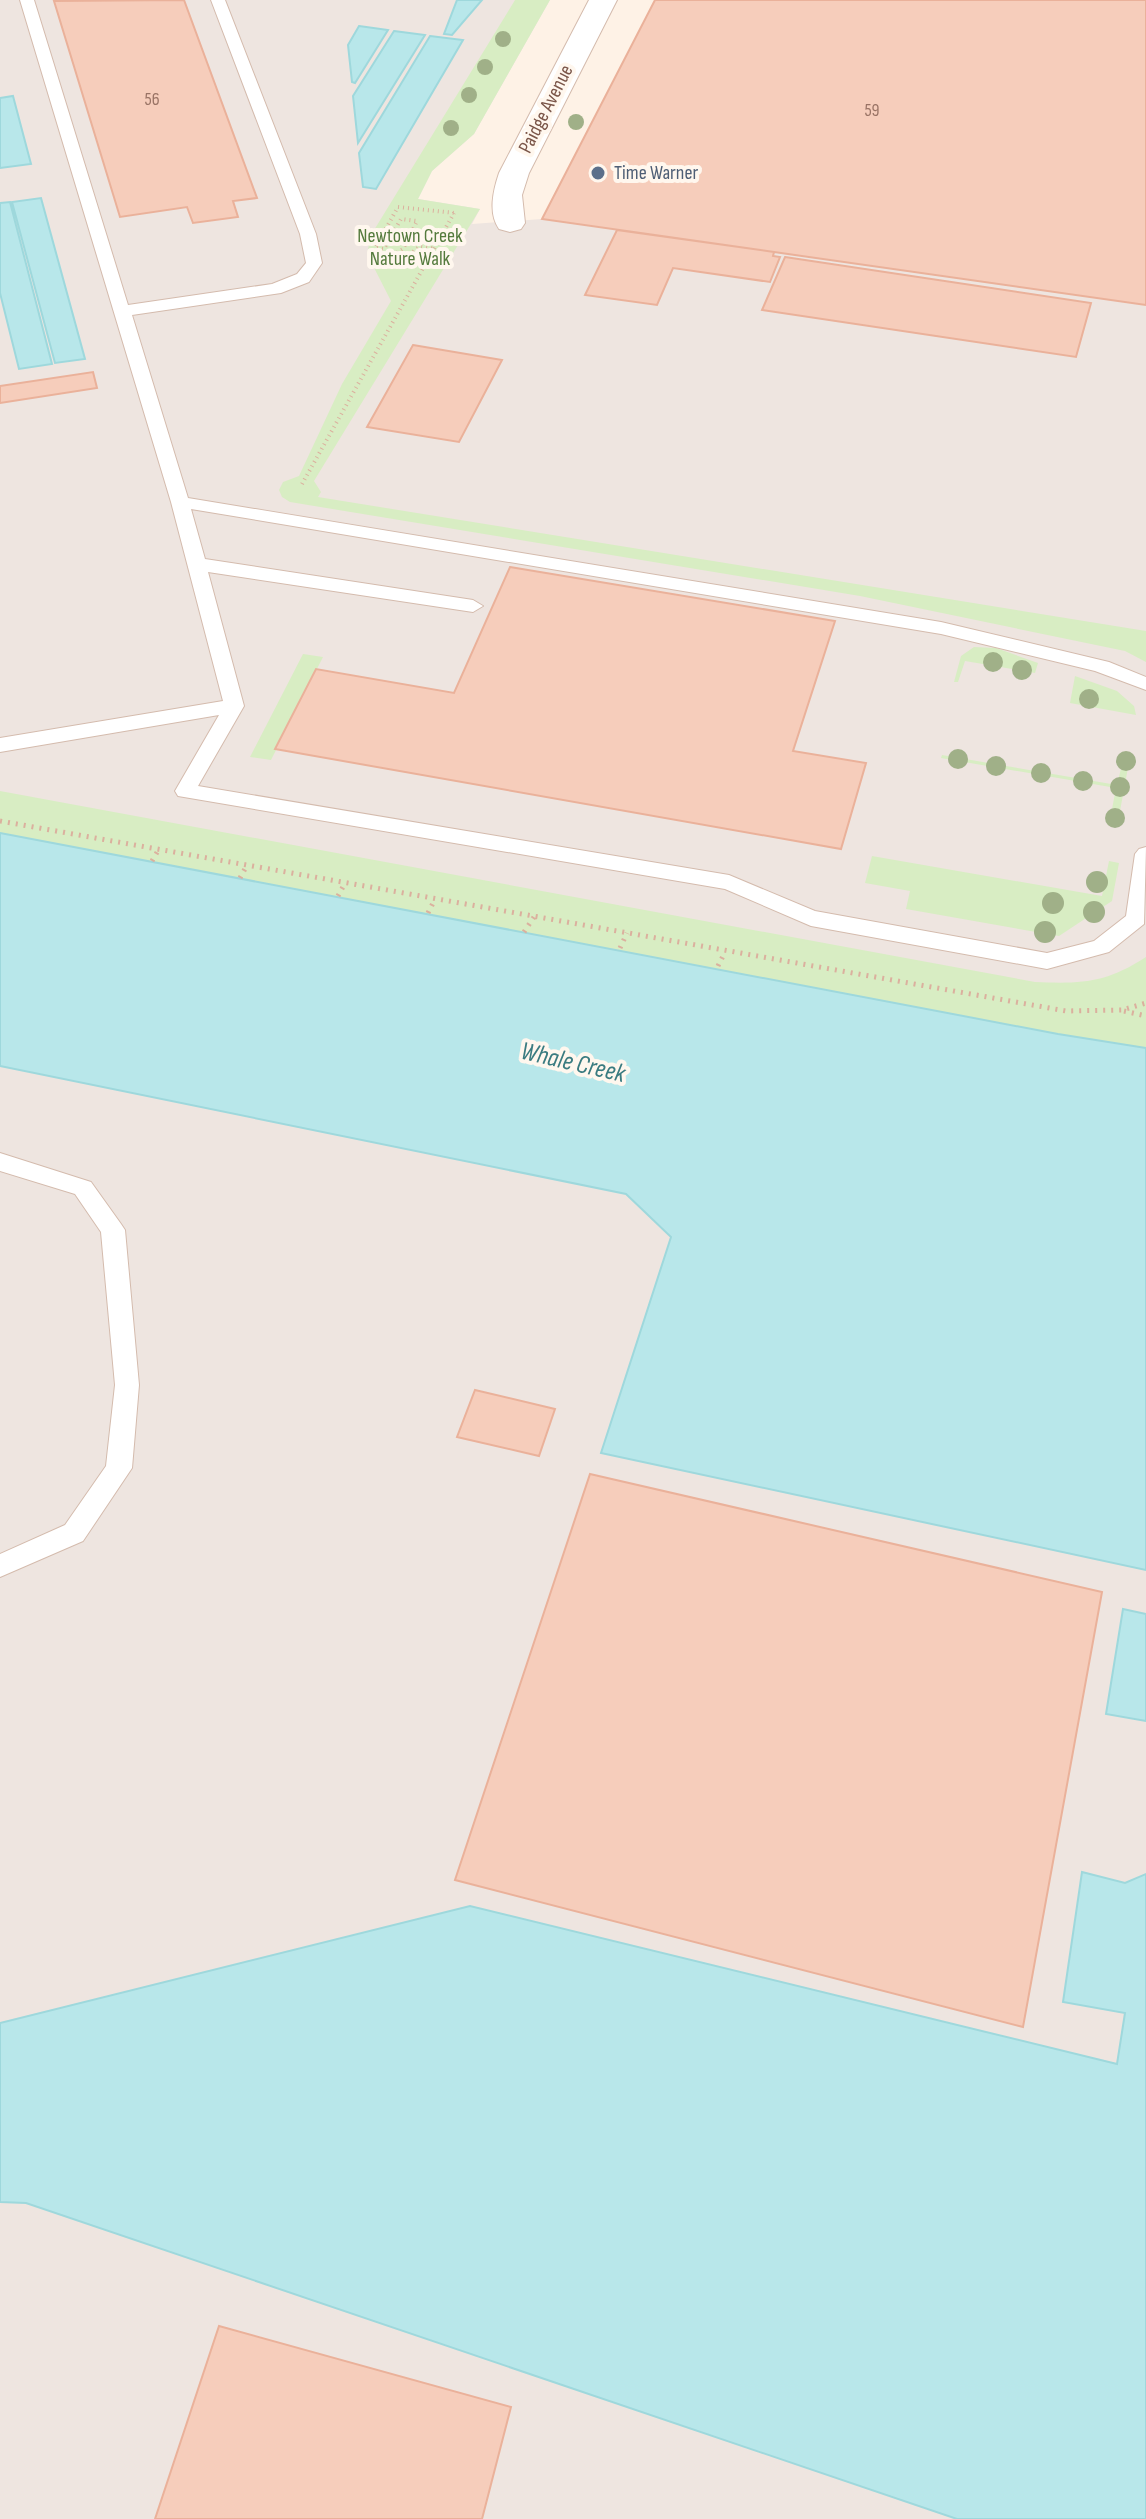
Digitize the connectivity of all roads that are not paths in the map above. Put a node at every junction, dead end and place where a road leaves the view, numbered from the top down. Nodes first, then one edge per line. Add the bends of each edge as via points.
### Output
1 (27, 0) edge
2 (218, 0) edge
3 (603, 0) edge
4 (508, 209) road end
5 (122, 311) junction
6 (180, 502) junction
7 (196, 564) junction
8 (473, 606) dead end
9 (1146, 684) edge
10 (234, 706) junction
11 (0, 745) edge
12 (1146, 854) edge
13 (0, 1162) edge
14 (0, 1566) edge

1 - 5 lane
2 - 5 lane via 308,234 314,263 303,278 275,289
3 - 4 street, Paidge Avenue via 514,173
5 - 6 lane
6 - 7 lane
6 - 9 lane via 956,631 1102,666
7 - 8 lane
7 - 10 lane
10 - 11 lane
10 - 12 lane via 185,791 729,882 811,918 1047,961 1101,947 1136,919
13 - 14 lane via 83,1188 113,1230 127,1385 119,1468 74,1533

